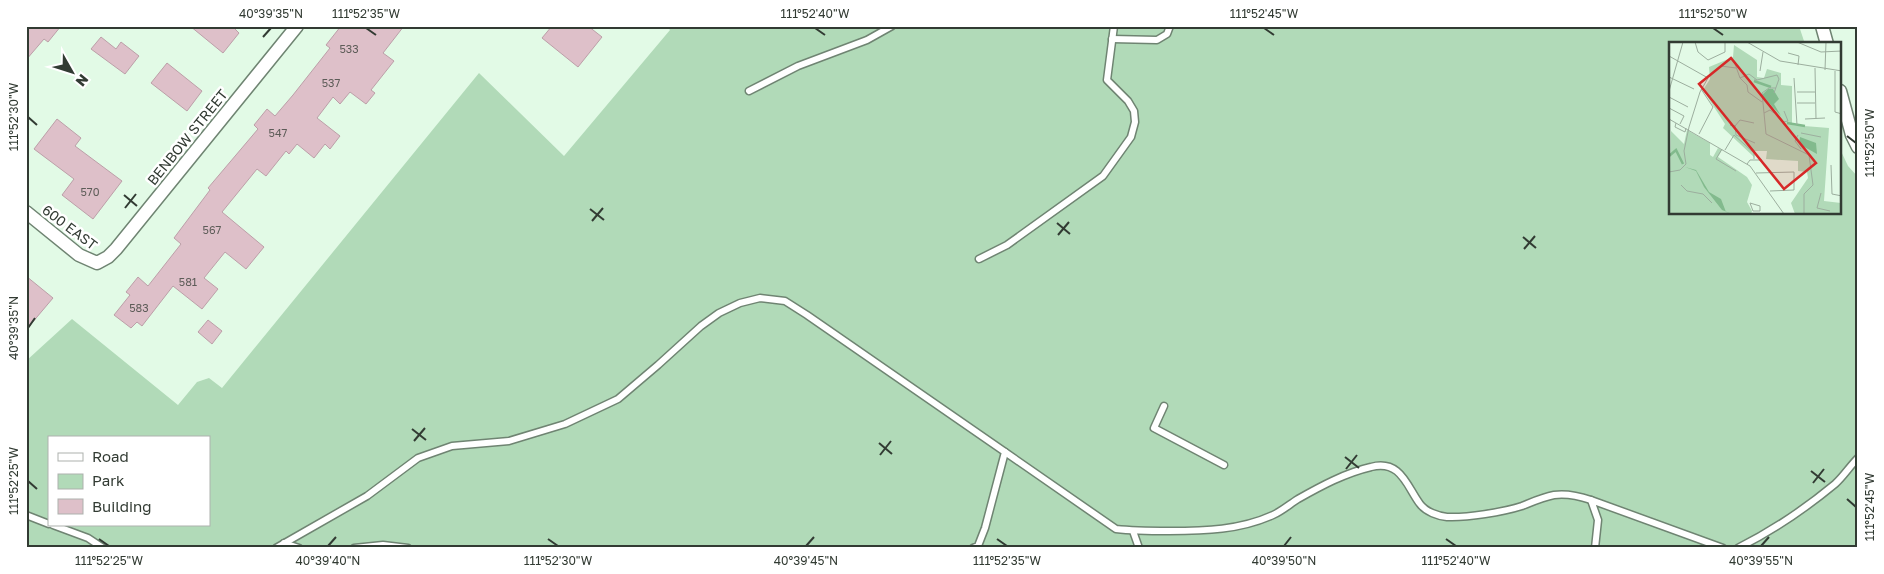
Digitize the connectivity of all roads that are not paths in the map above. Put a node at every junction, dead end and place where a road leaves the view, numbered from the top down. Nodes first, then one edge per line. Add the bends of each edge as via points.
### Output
1 (297, 26) edge
2 (892, 26) edge
3 (1114, 26) edge
4 (1170, 26) edge
5 (1822, 26) edge
6 (1112, 39) junction
7 (1826, 42) edge
8 (749, 91) dead end
9 (1842, 98) edge
10 (1858, 147) edge
11 (26, 212) edge
12 (979, 259) dead end
13 (97, 263) joint
14 (1164, 406) dead end
15 (1005, 452) junction
16 (1858, 458) edge
17 (1224, 465) dead end
18 (1591, 500) junction
19 (26, 515) edge
20 (48, 524) edge
21 (56, 526) edge
22 (1133, 531) junction
23 (284, 543) junction
24 (104, 548) edge
25 (276, 548) edge
26 (299, 548) edge
27 (354, 548) edge
28 (408, 548) edge
29 (974, 548) edge
30 (1139, 548) edge
31 (1595, 548) edge
32 (1723, 548) edge
33 (1738, 548) edge

1 - 13 street, BENBOW STREET via 116,249
2 - 8 lane
3 - 6 lane
4 - 6 lane via 1167,34 1156,40
5 - 7 street
6 - 12 lane via 1106,80 1134,111 1131,137 1103,176 1007,245
9 - 10 street
11 - 13 street, 600 EAST via 79,255
14 - 17 lane via 1154,428
15 - 22 lane via 1116,529
15 - 23 lane via 785,301 760,298 740,303 713,317 618,399 565,424 509,441 452,446 418,458 367,496
15 - 29 lane via 985,528 978,546
16 - 33 lane via 1836,483
18 - 22 lane via 1575,495 1555,495 1491,512 1447,517 1433,514 1421,506 1401,474 1388,467 1373,466 1337,479 1251,524 1218,530
18 - 31 lane via 1598,520
18 - 32 lane
19 - 20 lane
21 - 24 lane
22 - 30 lane
23 - 25 lane
23 - 26 lane
27 - 28 lane via 383,545

